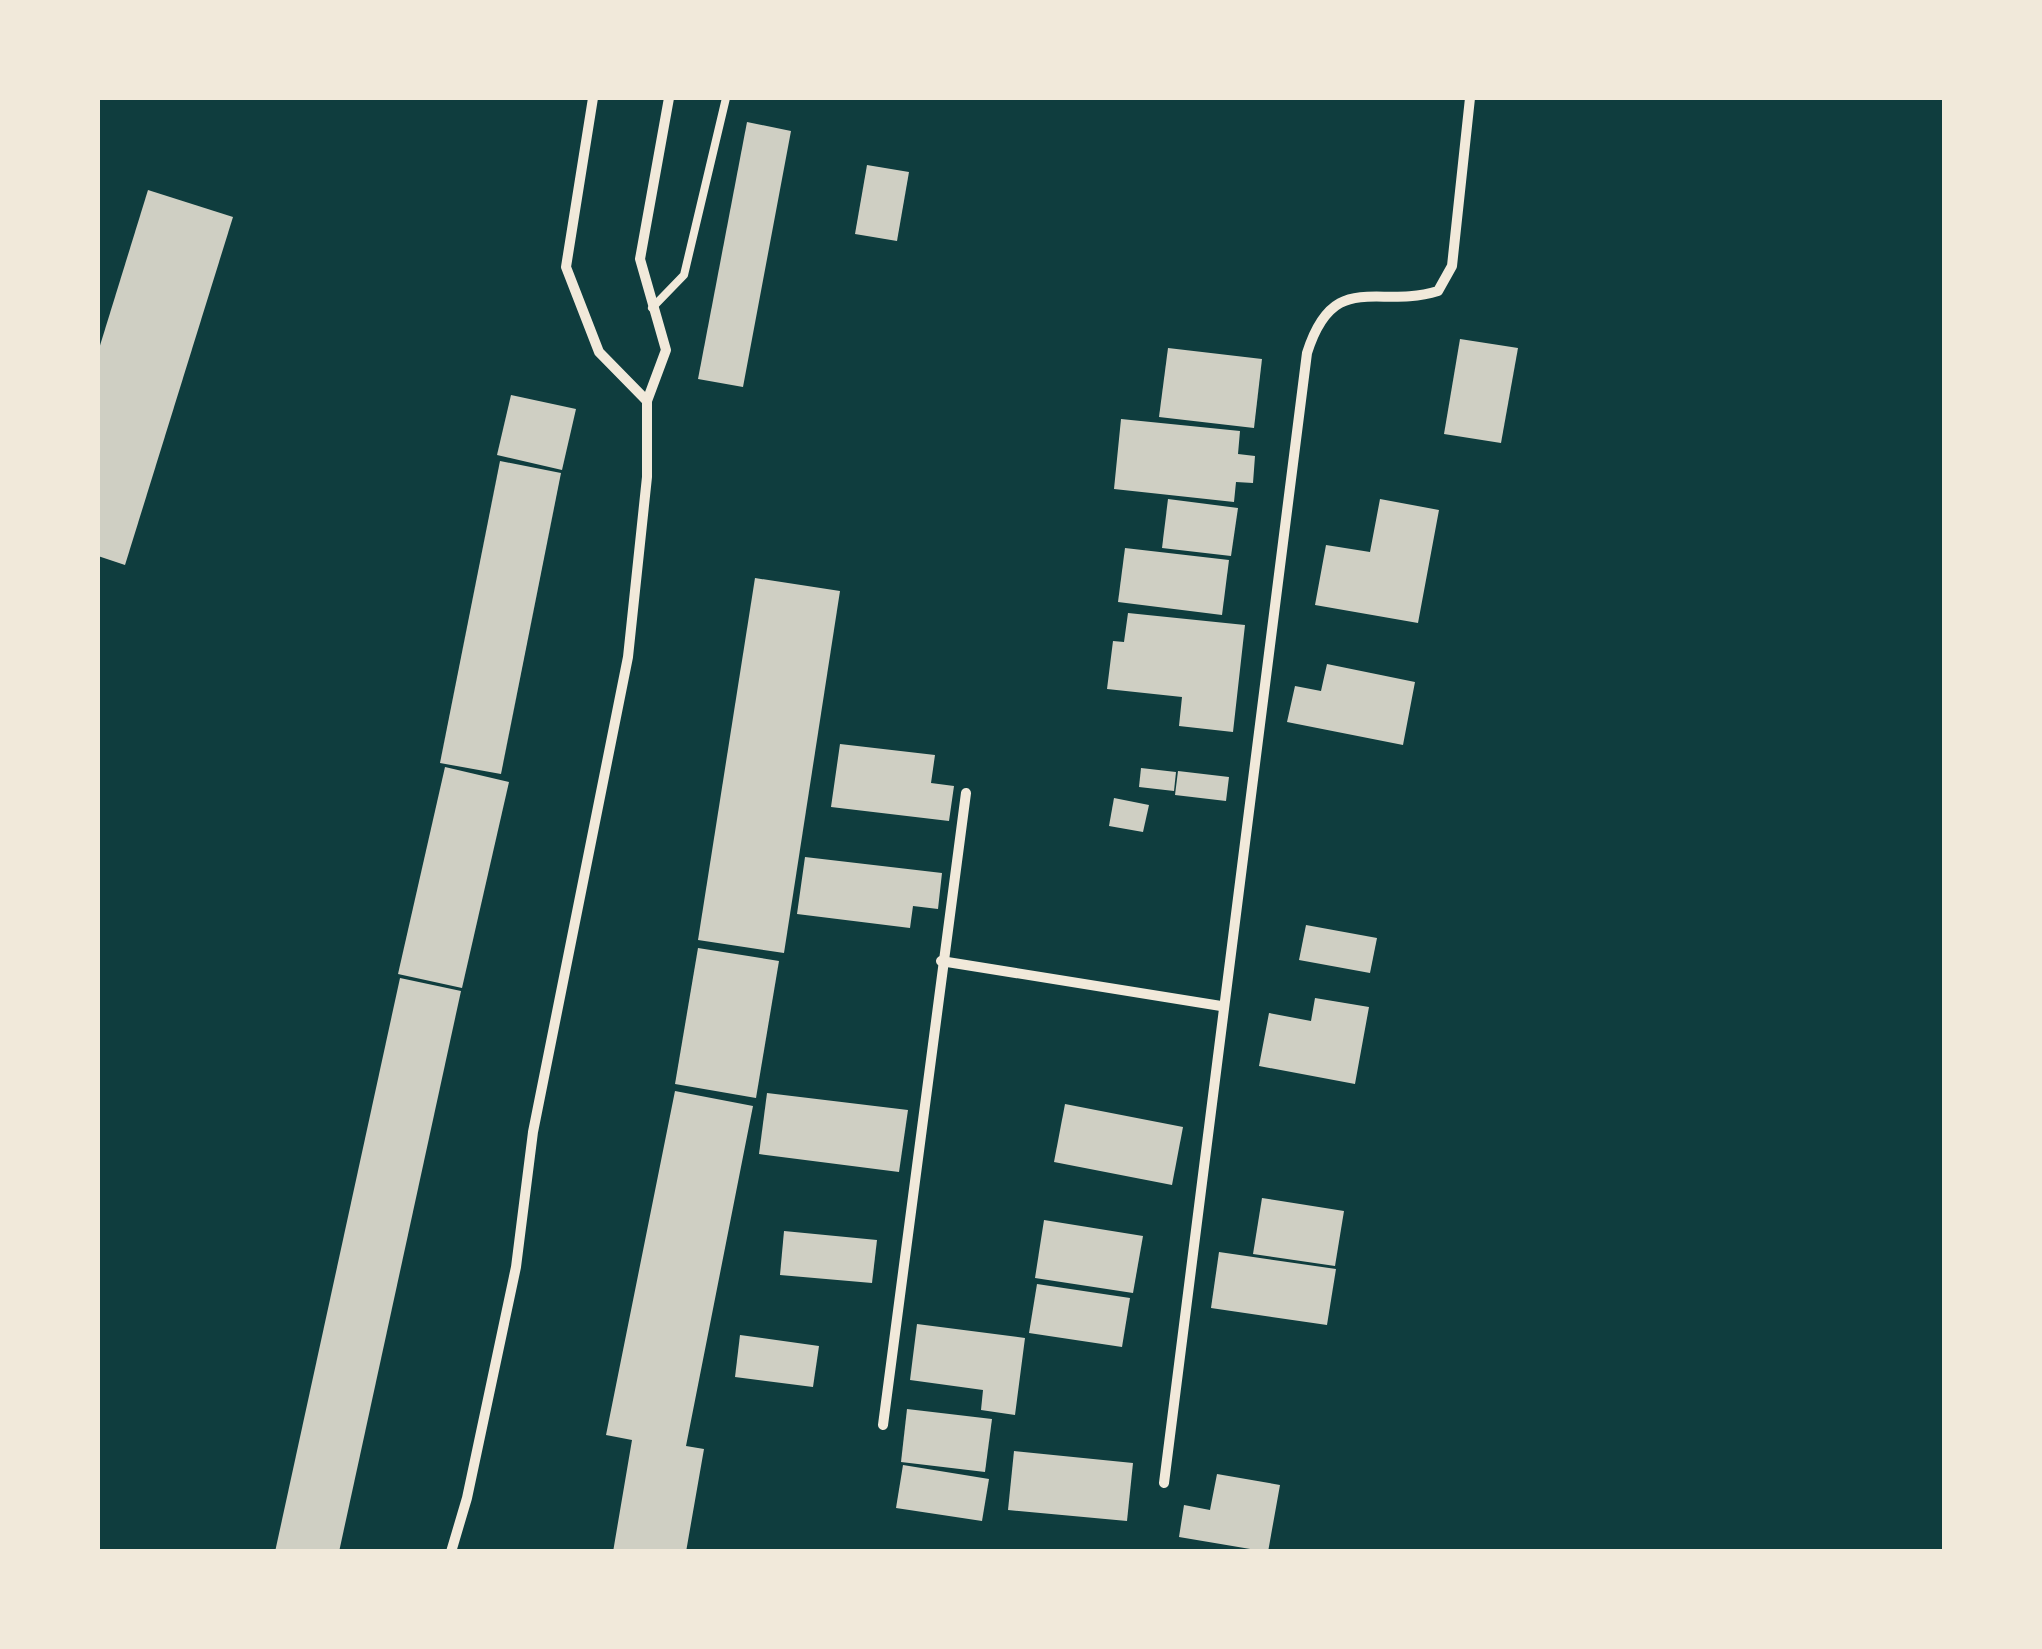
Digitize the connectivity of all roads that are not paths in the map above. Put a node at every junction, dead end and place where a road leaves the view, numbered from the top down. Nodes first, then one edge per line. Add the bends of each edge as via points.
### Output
1 (594, 98) edge
2 (668, 98) edge
3 (726, 98) edge
4 (1470, 98) edge
5 (652, 308) junction
6 (647, 400) junction
7 (966, 794) dead end
8 (941, 961) junction
9 (1221, 1006) junction
10 (883, 1424) dead end
11 (1164, 1483) dead end
12 (451, 1552) edge

1 - 6 street via 566,267 599,352
2 - 5 street via 640,258
3 - 5 lane via 684,276
4 - 9 street via 1457,236 1452,266 1438,291 1417,298 1356,295 1314,330 1307,354
5 - 6 street via 666,350
6 - 12 street via 647,477 628,657 533,1132 516,1266
7 - 8 street
8 - 9 street
8 - 10 street
9 - 11 street

